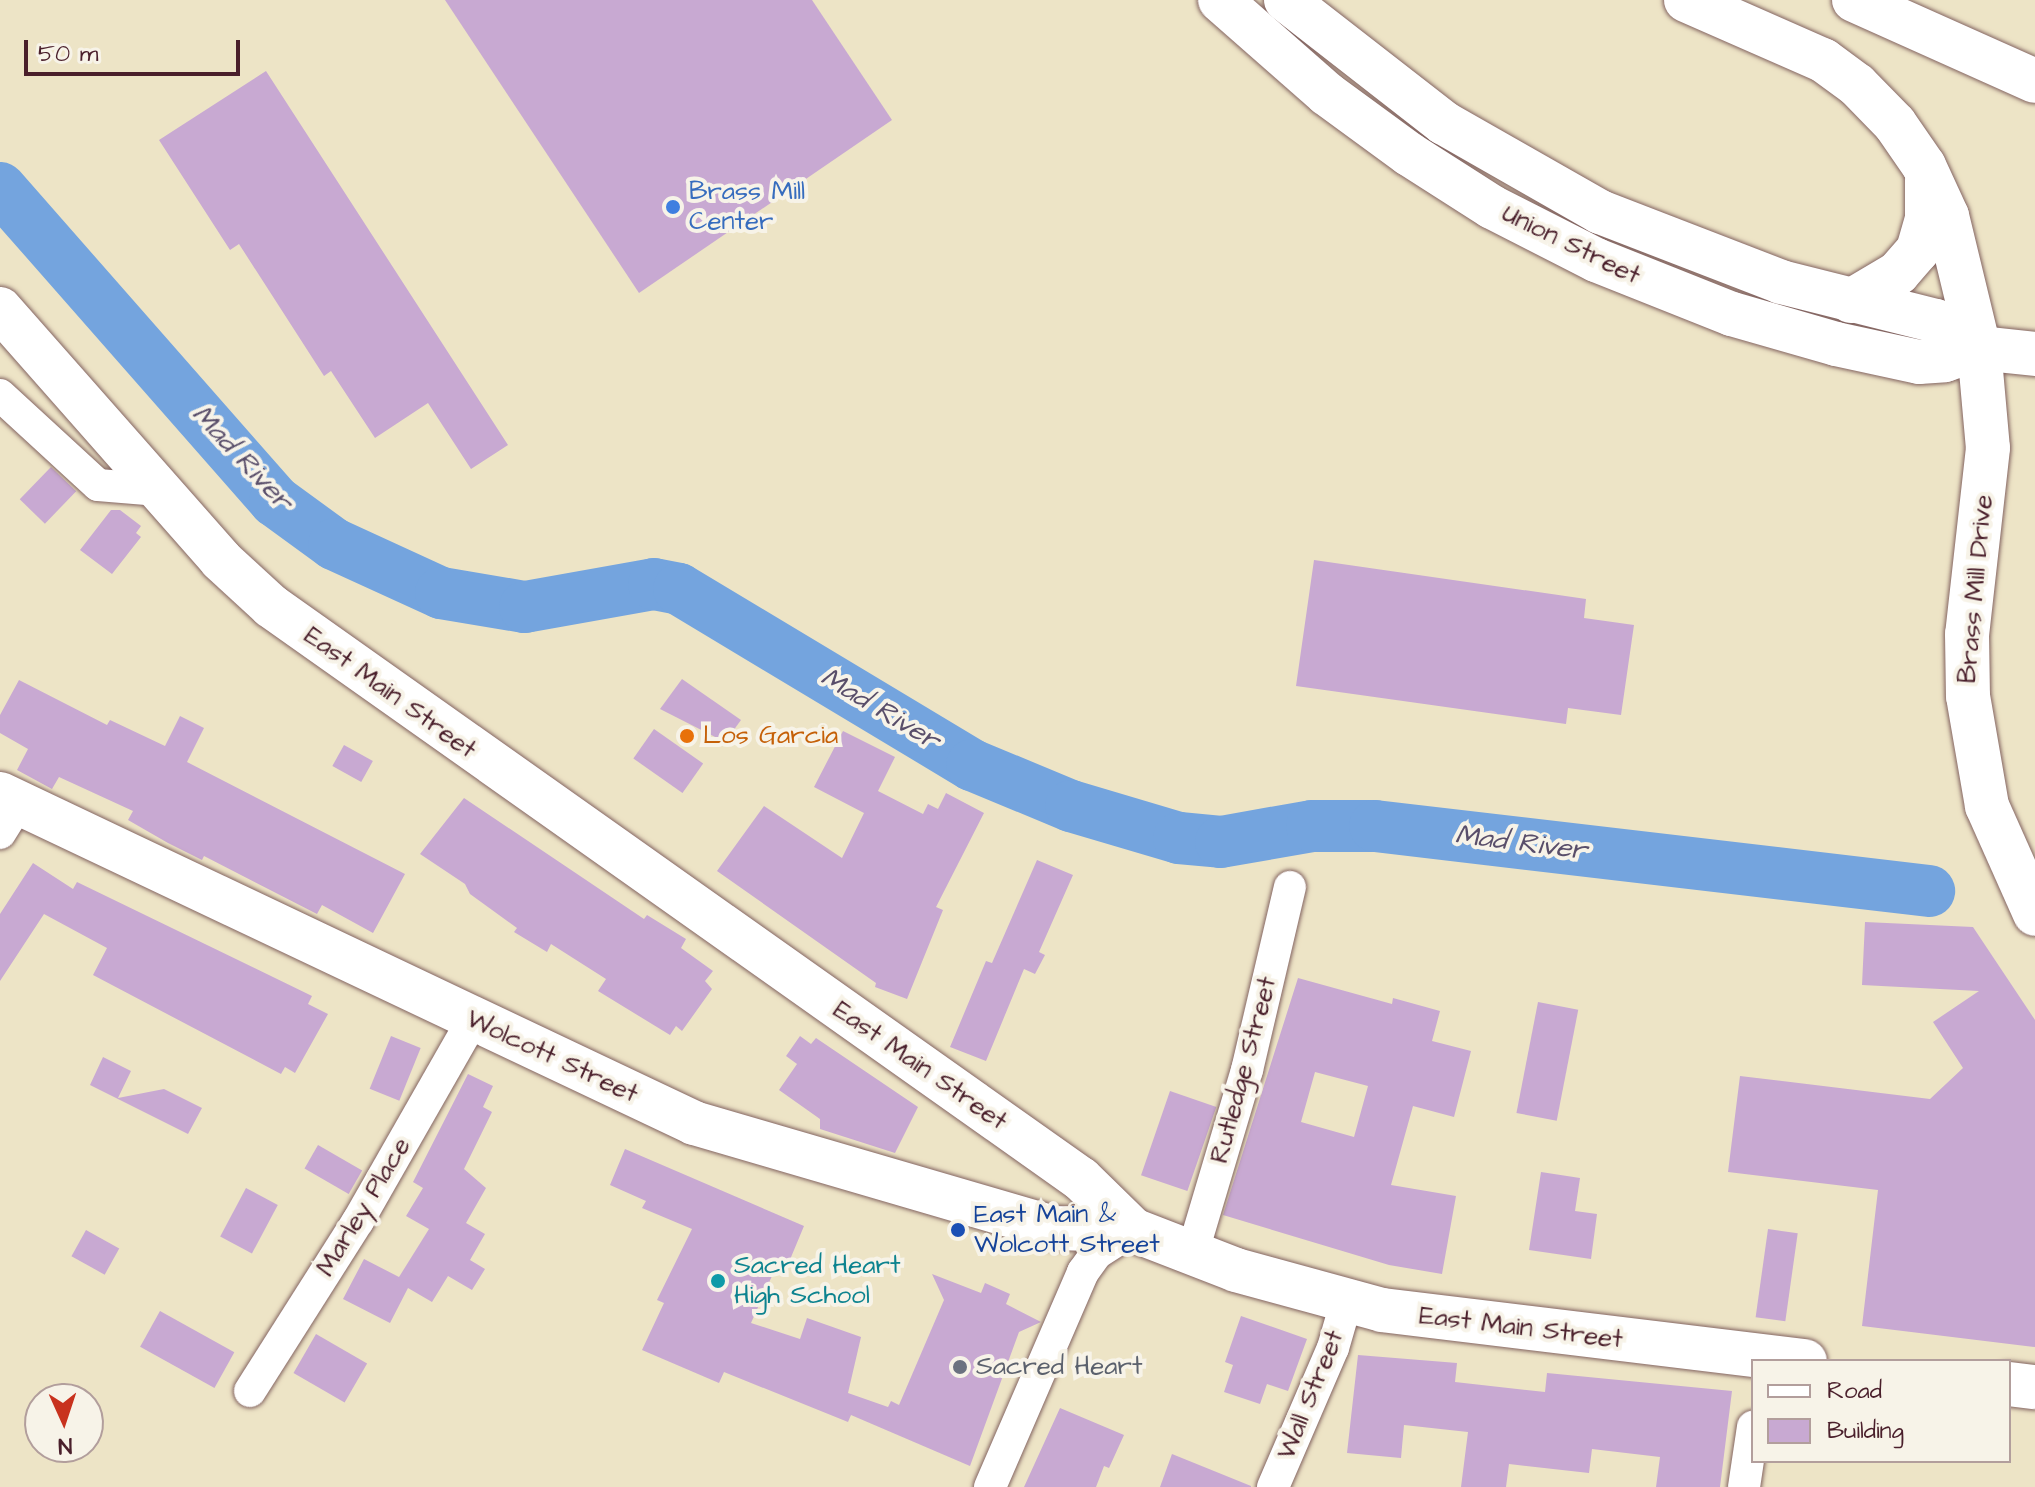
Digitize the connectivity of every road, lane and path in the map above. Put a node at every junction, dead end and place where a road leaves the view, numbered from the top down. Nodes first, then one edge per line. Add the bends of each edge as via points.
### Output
1 (1220, 0) edge
2 (1286, 0) edge
3 (1686, 0) edge
4 (1854, 0) edge
5 (1356, 59) junction
6 (2035, 81) edge
7 (1327, 94) junction
8 (1924, 166) junction
9 (1851, 301) junction
10 (0, 309) edge
11 (1979, 348) junction
12 (2035, 354) edge
13 (0, 395) edge
14 (159, 490) junction
15 (6, 810) edge
16 (1290, 887) dead end
17 (2035, 914) edge
18 (473, 1019) junction
19 (1133, 1230) junction
20 (1193, 1251) junction
21 (1346, 1303) junction
22 (1762, 1358) edge
23 (2011, 1384) edge
24 (2035, 1387) edge
25 (250, 1391) dead end
26 (1751, 1440) edge
27 (990, 1487) edge
28 (1273, 1487) edge
29 (1744, 1487) edge

1 - 7 main road, Union Street
2 - 5 main road, Union Street
3 - 8 main road, Brass Mill Drive via 1785,40 1844,74 1889,117
4 - 6 main road
5 - 7 main road
5 - 9 main road, Union Street via 1491,153 1600,212 1716,260
7 - 11 main road, Union Street via 1482,201 1662,289 1765,325 1891,357 1933,362
8 - 9 main road via 1927,219 1918,250 1898,273
8 - 11 main road, Brass Mill Drive via 1958,251
9 - 11 main road, Union Street via 1936,321
10 - 14 main road, East Main Street
11 - 12 main road, Union Street
11 - 17 main road, Brass Mill Drive via 1988,448 1967,634 1968,696 1987,806
13 - 14 street via 98,485
14 - 19 main road, East Main Street via 237,576 290,621 1081,1179
15 - 18 main road, Wolcott Street
16 - 20 street, Rutledge Street via 1247,1070
18 - 19 main road, Wolcott Street via 724,1134 1053,1228
18 - 25 street, Marley Place via 358,1221
19 - 20 main road, East Main Street
19 - 27 street via 1097,1253 1083,1272
20 - 21 main road, East Main Street via 1236,1270
21 - 22 main road, East Main Street
21 - 28 street, Wall Street via 1333,1348
23 - 24 main road
26 - 29 street

